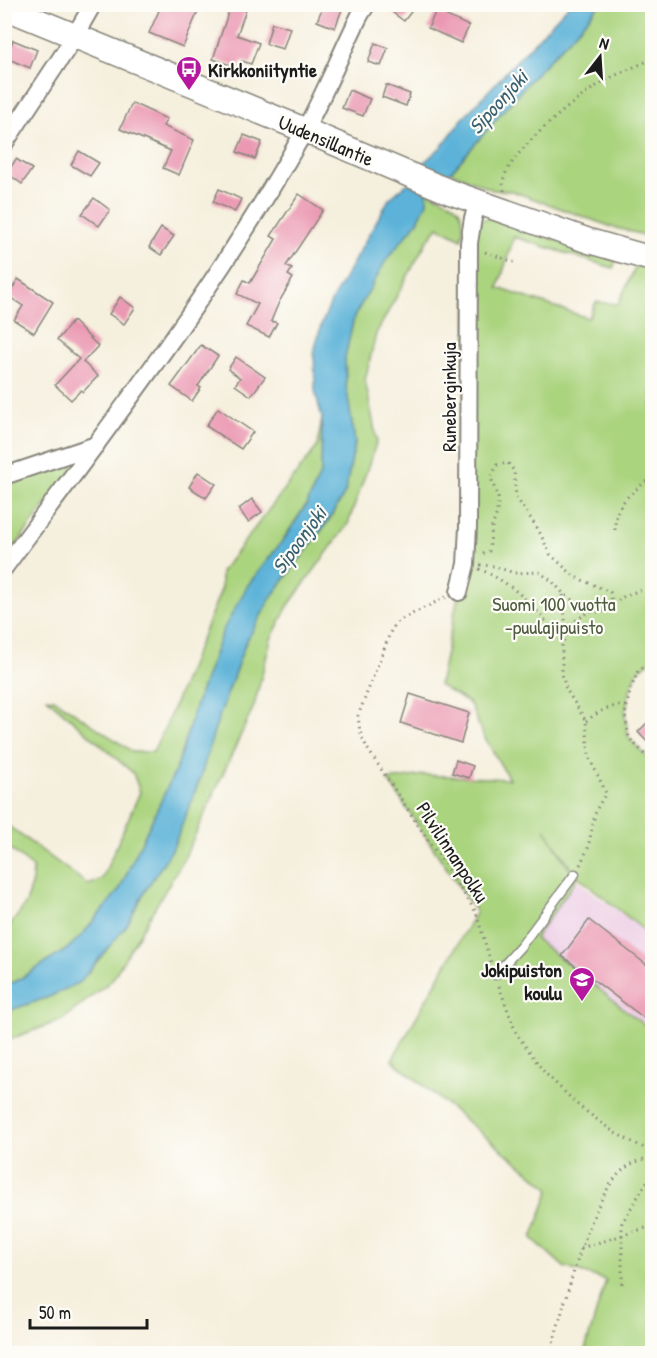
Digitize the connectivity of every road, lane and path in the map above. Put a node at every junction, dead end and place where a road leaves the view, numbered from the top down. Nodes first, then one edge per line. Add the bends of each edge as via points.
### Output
1 (93, 4) edge
2 (367, 4) edge
3 (4, 7) edge
4 (74, 36) junction
5 (652, 59) edge
6 (305, 130) junction
7 (4, 144) edge
8 (504, 193) dead end
9 (478, 203) junction
10 (469, 248) junction
11 (652, 259) edge
12 (514, 262) dead end
13 (96, 445) junction
14 (4, 476) edge
15 (652, 477) edge
16 (615, 530) dead end
17 (466, 564) junction
18 (4, 568) edge
19 (652, 589) edge
20 (459, 592) joint
21 (562, 593) junction
22 (613, 606) junction
23 (603, 612) junction
24 (566, 632) junction
25 (562, 644) junction
26 (652, 660) edge
27 (627, 706) junction
28 (586, 721) junction
29 (652, 762) edge
30 (575, 874) joint
31 (495, 975) junction
32 (652, 1152) edge
33 (652, 1157) edge
34 (652, 1173) edge
35 (652, 1226) edge
36 (620, 1236) junction
37 (581, 1248) junction
38 (622, 1284) dead end
39 (550, 1353) edge

1 - 4 street
2 - 6 street
3 - 4 street, Uudensillantie
4 - 6 street, Uudensillantie
4 - 7 street
5 - 8 path via 610,78 576,100 540,132 514,161 503,180
6 - 9 street, Uudensillantie
6 - 13 street via 253,218 135,394
9 - 10 street, Runeberginkuja
9 - 11 street, Uudensillantie via 589,242
10 - 12 path
10 - 17 street, Runeberginkuja
13 - 14 street
13 - 18 street
15 - 16 path via 620,505
17 - 20 street, Runeberginkuja
17 - 21 path via 494,566 514,573 539,572
17 - 22 path via 489,551 498,498 491,478 496,465 508,463 514,471 516,497 550,554 575,577 610,592
17 - 25 path via 498,577 520,593 547,620
19 - 22 path via 621,598
20 - 31 path, Pilvilinnanpolku via 417,610 392,628 358,716 367,748 476,912
21 - 23 path via 579,605
21 - 24 path
22 - 23 path
23 - 24 path via 589,612
24 - 25 path
25 - 28 path via 566,689
26 - 27 path via 638,671
27 - 28 path via 617,705
27 - 29 path via 629,738
28 - 30 path via 589,758 606,793 596,810 585,858
30 - 31 lane
31 - 32 path, Pilvilinnanpolku via 516,1033 544,1072 615,1133
33 - 37 path via 622,1170 606,1189
34 - 36 path via 622,1223
35 - 36 path
36 - 37 path
36 - 38 path
37 - 39 path

